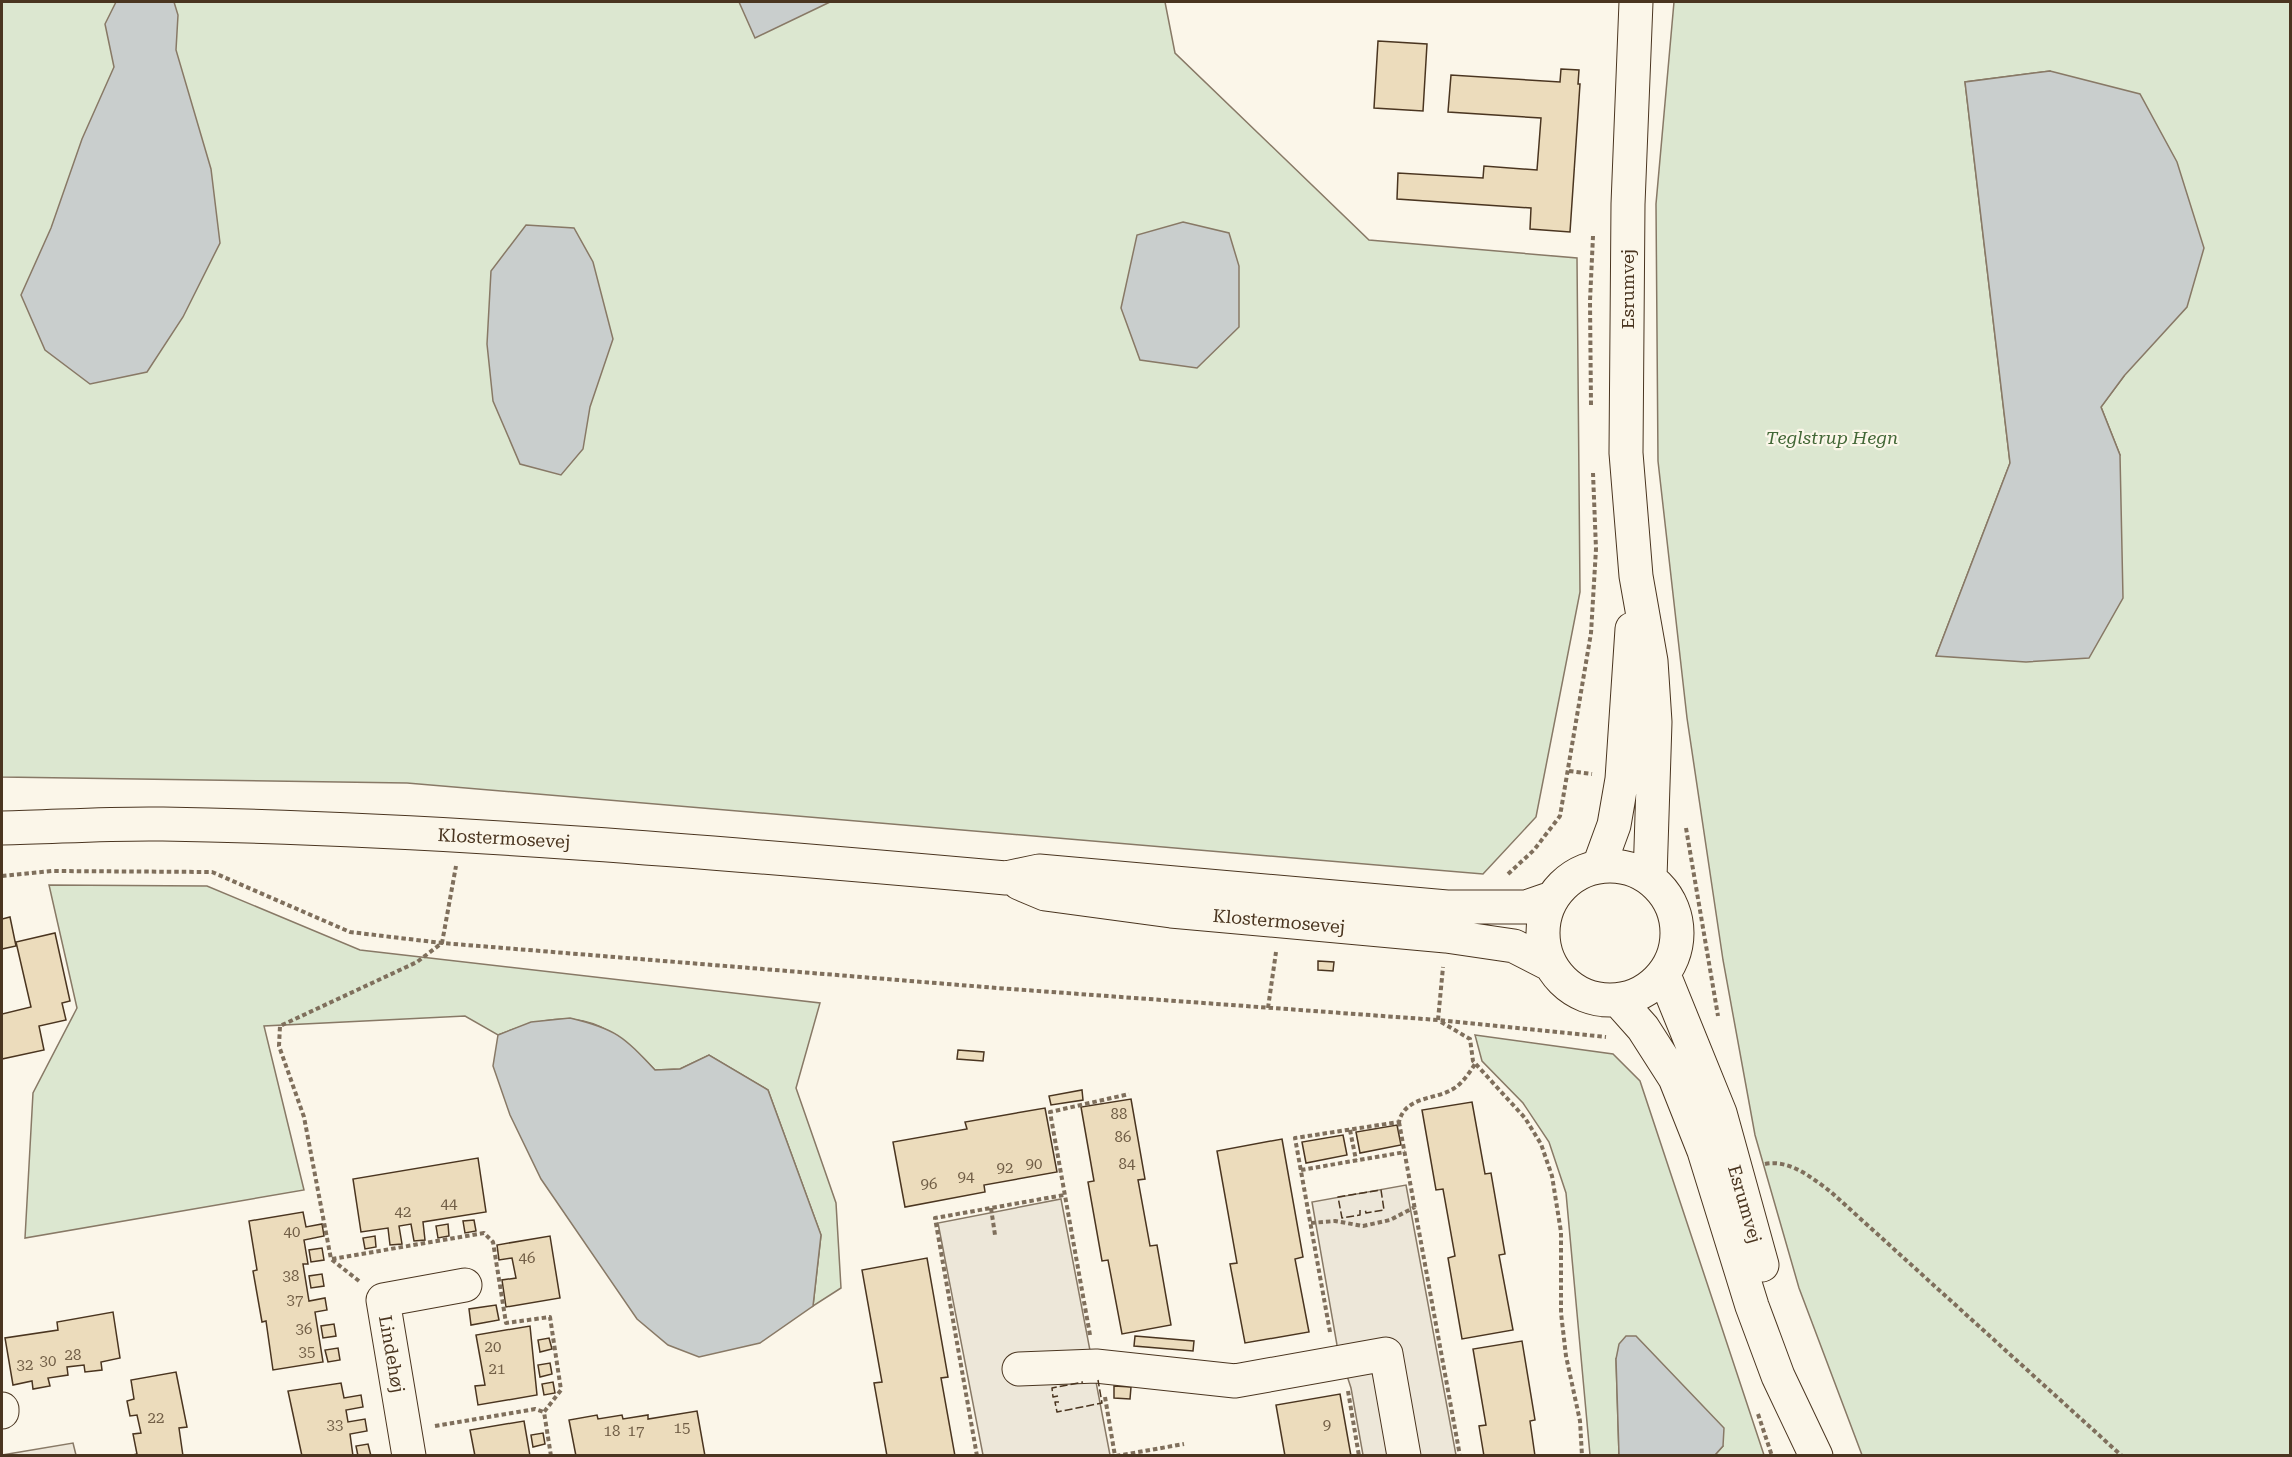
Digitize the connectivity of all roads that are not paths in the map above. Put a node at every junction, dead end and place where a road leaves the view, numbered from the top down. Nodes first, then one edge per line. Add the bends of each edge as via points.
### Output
1 (1636, 2) edge
2 (1636, 576) junction
3 (2, 828) edge
4 (1599, 866) junction
5 (1006, 878) junction
6 (1650, 878) junction
7 (1552, 898) junction
8 (1551, 965) junction
9 (1664, 975) junction
10 (1618, 1000) junction
11 (465, 1285) dead end
12 (1019, 1369) dead end
13 (407, 1443) edge
14 (1813, 1448) edge
15 (1404, 1455) edge

1 - 2 main road, Esrumvej via 1628,204 1626,453
2 - 4 main road, Esrumvej via 1622,779 1614,825
2 - 6 main road, Esrumvej via 1650,661 1654,722
3 - 5 main road, Klostermosevej via 162,824 462,835 709,851
4 - 6 main road via 1634,870
4 - 7 main road via 1580,872
5 - 7 main road, Klostermosevej via 1040,871 1447,906 1526,907
5 - 8 main road, Klostermosevej via 1045,894 1101,902 1514,946
6 - 9 main road via 1668,897 1677,921 1676,947
7 - 8 main road via 1543,932
8 - 10 main road via 1579,993
9 - 10 main road via 1635,996
9 - 14 main road, Esrumvej via 1720,1113 1795,1369
10 - 14 main road, Esrumvej via 1643,1028 1674,1078 1704,1152 1759,1326
11 - 13 main road, Lindehøj via 383,1300
12 - 15 main road via 1100,1380 1235,1381 1342,1376 1386,1354

